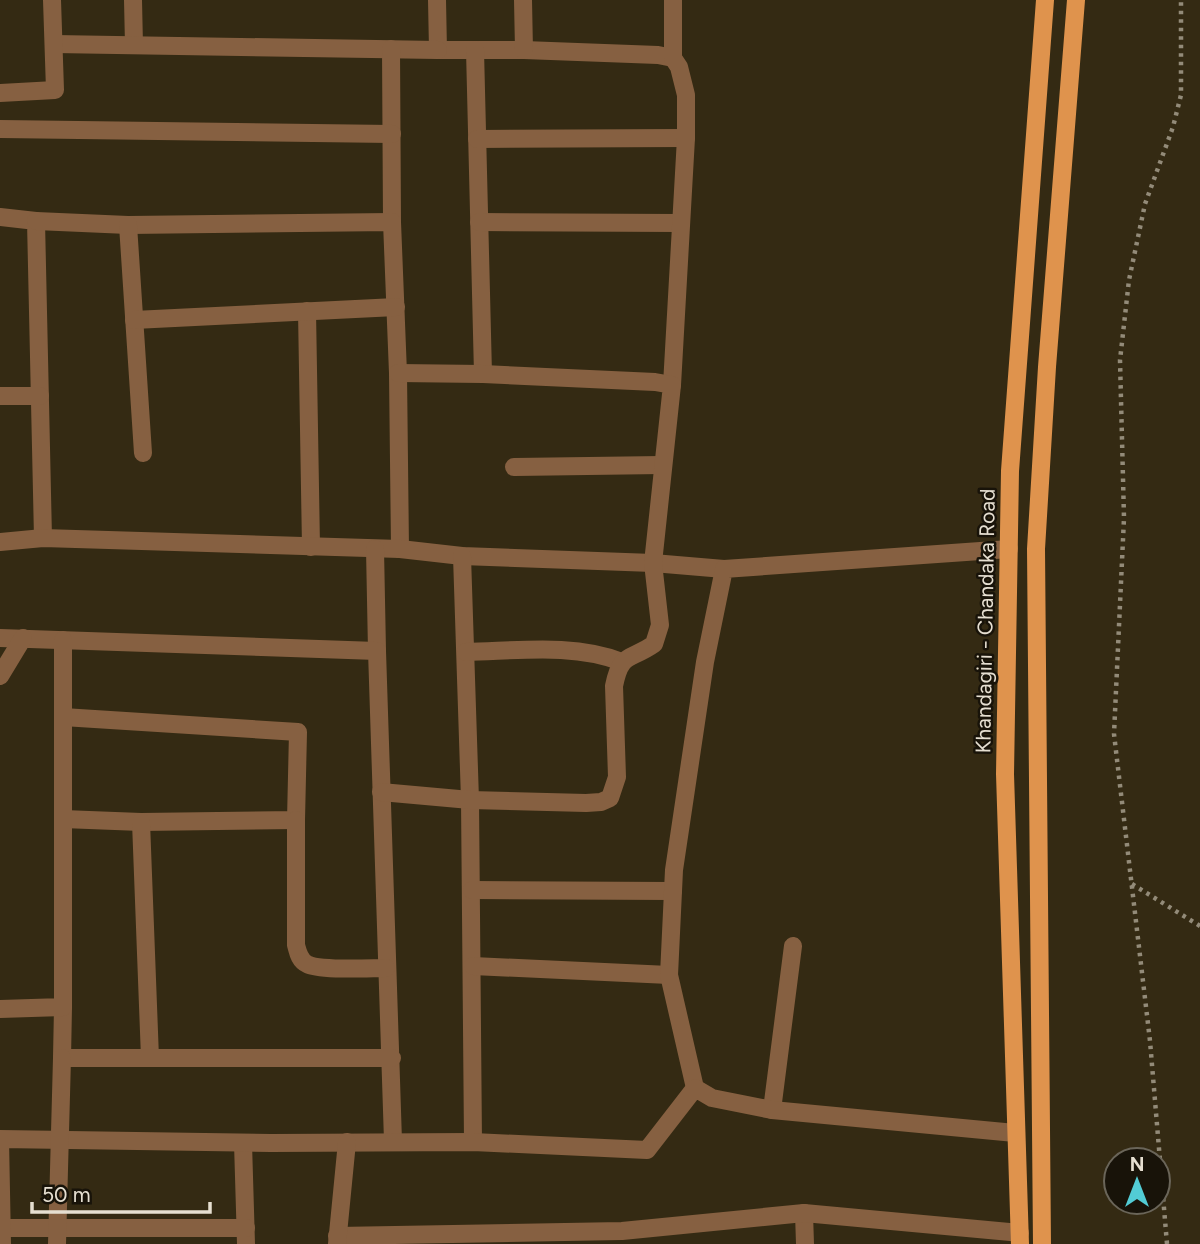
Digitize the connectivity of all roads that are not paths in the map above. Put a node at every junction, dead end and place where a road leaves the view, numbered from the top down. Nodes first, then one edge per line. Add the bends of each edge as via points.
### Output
1 (52, 0) edge
2 (133, 0) edge
3 (438, 0) edge
4 (523, 0) edge
5 (673, 0) edge
6 (1045, 0) edge
7 (1076, 0) edge
8 (54, 44) junction
9 (134, 45) junction
10 (391, 49) junction
11 (438, 50) junction
12 (475, 50) junction
13 (524, 50) junction
14 (673, 58) junction
15 (0, 93) edge
16 (0, 129) edge
17 (392, 134) junction
18 (686, 138) junction
19 (477, 139) junction
20 (0, 217) edge
21 (36, 221) junction
22 (392, 222) junction
23 (479, 222) junction
24 (679, 223) junction
25 (128, 225) junction
26 (396, 307) junction
27 (307, 311) junction
28 (134, 320) junction
29 (398, 373) junction
30 (483, 374) junction
31 (671, 385) junction
32 (0, 396) edge
33 (40, 396) junction
34 (143, 453) dead end
35 (662, 465) junction
36 (514, 467) dead end
37 (43, 538) junction
38 (0, 542) edge
39 (310, 547) junction
40 (375, 549) junction
41 (401, 549) junction
42 (1009, 549) junction
43 (462, 556) junction
44 (653, 563) junction
45 (724, 569) junction
46 (0, 638) edge
47 (23, 638) junction
48 (63, 640) junction
49 (377, 651) junction
50 (466, 652) junction
51 (622, 662) junction
52 (0, 676) edge
53 (63, 717) junction
54 (381, 792) junction
55 (470, 800) junction
56 (63, 818) junction
57 (296, 820) junction
58 (141, 822) junction
59 (472, 890) junction
60 (673, 891) junction
61 (1038, 918) junction
62 (1009, 919) junction
63 (793, 946) dead end
64 (473, 966) junction
65 (386, 968) junction
66 (669, 975) junction
67 (62, 1007) junction
68 (0, 1009) edge
69 (62, 1058) junction
70 (150, 1058) junction
71 (392, 1058) junction
72 (695, 1088) junction
73 (772, 1110) junction
74 (1015, 1133) junction
75 (58, 1140) junction
76 (393, 1141) junction
77 (347, 1142) junction
78 (473, 1142) junction
79 (243, 1143) junction
80 (804, 1213) junction
81 (2, 1236) edge
82 (57, 1236) edge
83 (246, 1236) edge
84 (420, 1239) edge
85 (1020, 1239) edge
86 (337, 1240) edge
87 (805, 1244) edge
88 (1042, 1244) edge

1 - 8 street
2 - 9 street
3 - 11 street
4 - 13 street
5 - 14 street
6 - 42 main road, Khandagiri - Chandaka Road via 1010,471
7 - 61 main road via 1036,549
8 - 9 street
8 - 15 street via 55,90
9 - 10 street
10 - 11 street
10 - 17 street
11 - 12 street
12 - 13 street
12 - 19 street
13 - 14 street
14 - 18 street via 686,95
16 - 17 street
17 - 22 street
18 - 19 street
18 - 24 street
19 - 23 street
20 - 21 street
21 - 25 street
21 - 33 street
22 - 25 street
22 - 26 street
23 - 24 street
23 - 30 street
24 - 31 street
25 - 28 street
26 - 27 street
26 - 29 street
27 - 28 street
27 - 39 street
28 - 34 street
29 - 30 street
29 - 41 street
30 - 31 street
31 - 35 street
32 - 33 street
33 - 37 street
35 - 36 street
35 - 44 street
37 - 38 street
37 - 39 street
39 - 40 street
40 - 41 street
40 - 49 street
41 - 43 street
42 - 45 street
42 - 62 main road, Khandagiri - Chandaka Road via 1005,774
43 - 44 street
43 - 50 street
44 - 45 street
44 - 51 street via 658,636 654,644
45 - 60 street via 705,662
46 - 47 street
47 - 48 street
47 - 52 street
48 - 49 street
48 - 53 street
49 - 54 street
50 - 51 street via 578,651 601,653
50 - 55 street
51 - 55 street via 614,686 617,777 610,798 586,803
53 - 56 street
53 - 57 street via 298,732
54 - 55 street
54 - 65 street
55 - 59 street
56 - 58 street
56 - 67 street
57 - 58 street
57 - 65 street via 299,956 318,967
58 - 70 street
59 - 60 street
59 - 64 street
60 - 66 street
61 - 62 main road
61 - 88 main road
62 - 74 main road, Khandagiri - Chandaka Road
63 - 73 street
64 - 66 street
64 - 78 street
65 - 71 street
66 - 72 street
67 - 68 street
67 - 69 street
69 - 70 street
69 - 75 street
70 - 71 street
71 - 76 street
72 - 73 street via 712,1098
72 - 78 street via 647,1150
73 - 74 street
74 - 85 main road, Khandagiri - Chandaka Road
75 - 79 street
75 - 81 street via 0,1139
75 - 82 street
76 - 77 street
76 - 78 street
77 - 79 street
77 - 86 street
79 - 83 street
80 - 84 street via 622,1231
80 - 85 street
80 - 87 street
81 - 82 street
82 - 83 street
84 - 86 street

